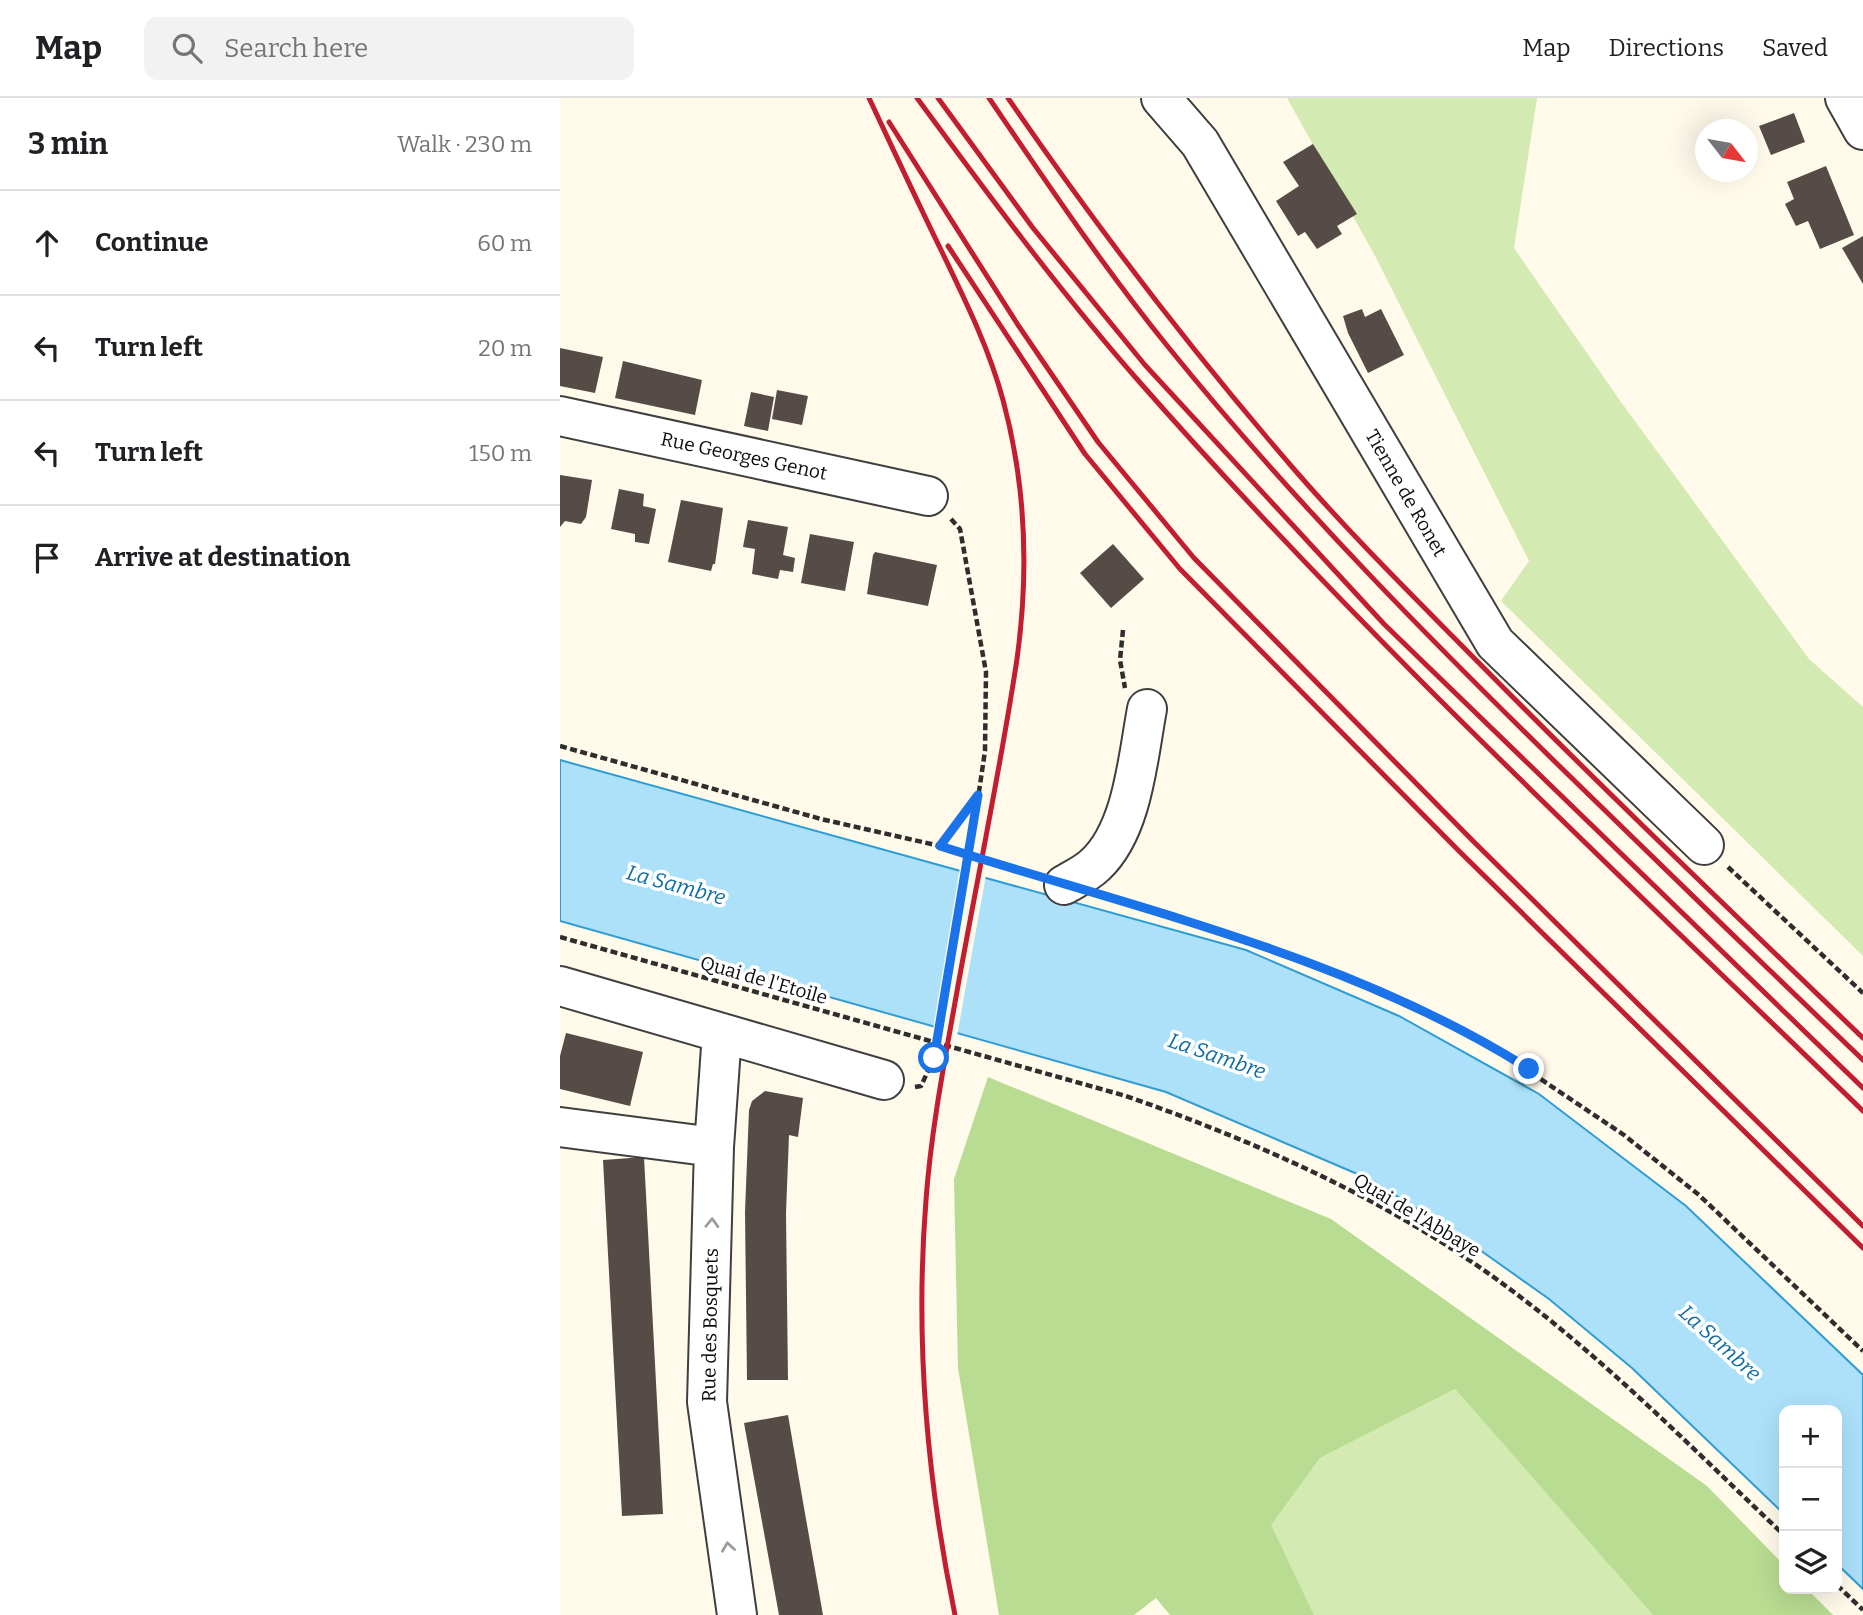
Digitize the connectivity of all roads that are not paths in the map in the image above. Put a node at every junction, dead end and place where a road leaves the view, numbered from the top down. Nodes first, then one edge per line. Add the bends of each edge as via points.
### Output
1 (1161, 98) edge
2 (1845, 98) edge
3 (1863, 130) edge
4 (560, 416) edge
5 (928, 496) road end
6 (1147, 709) road end
7 (1704, 845) road end
8 (1064, 885) road end
9 (560, 986) edge
10 (722, 1033) junction
11 (884, 1080) dead end
12 (560, 1127) edge
13 (714, 1147) junction
14 (737, 1615) edge

1 - 7 street, Tienne de Ronet via 1200,143 1495,643
2 - 3 street
4 - 5 street, Rue Georges Genot
6 - 8 street via 1126,815 1095,866
9 - 10 street
10 - 11 street
10 - 13 street, Rue des Bosquets
12 - 13 street
14 -> 13 street, Rue des Bosquets via 707,1402

